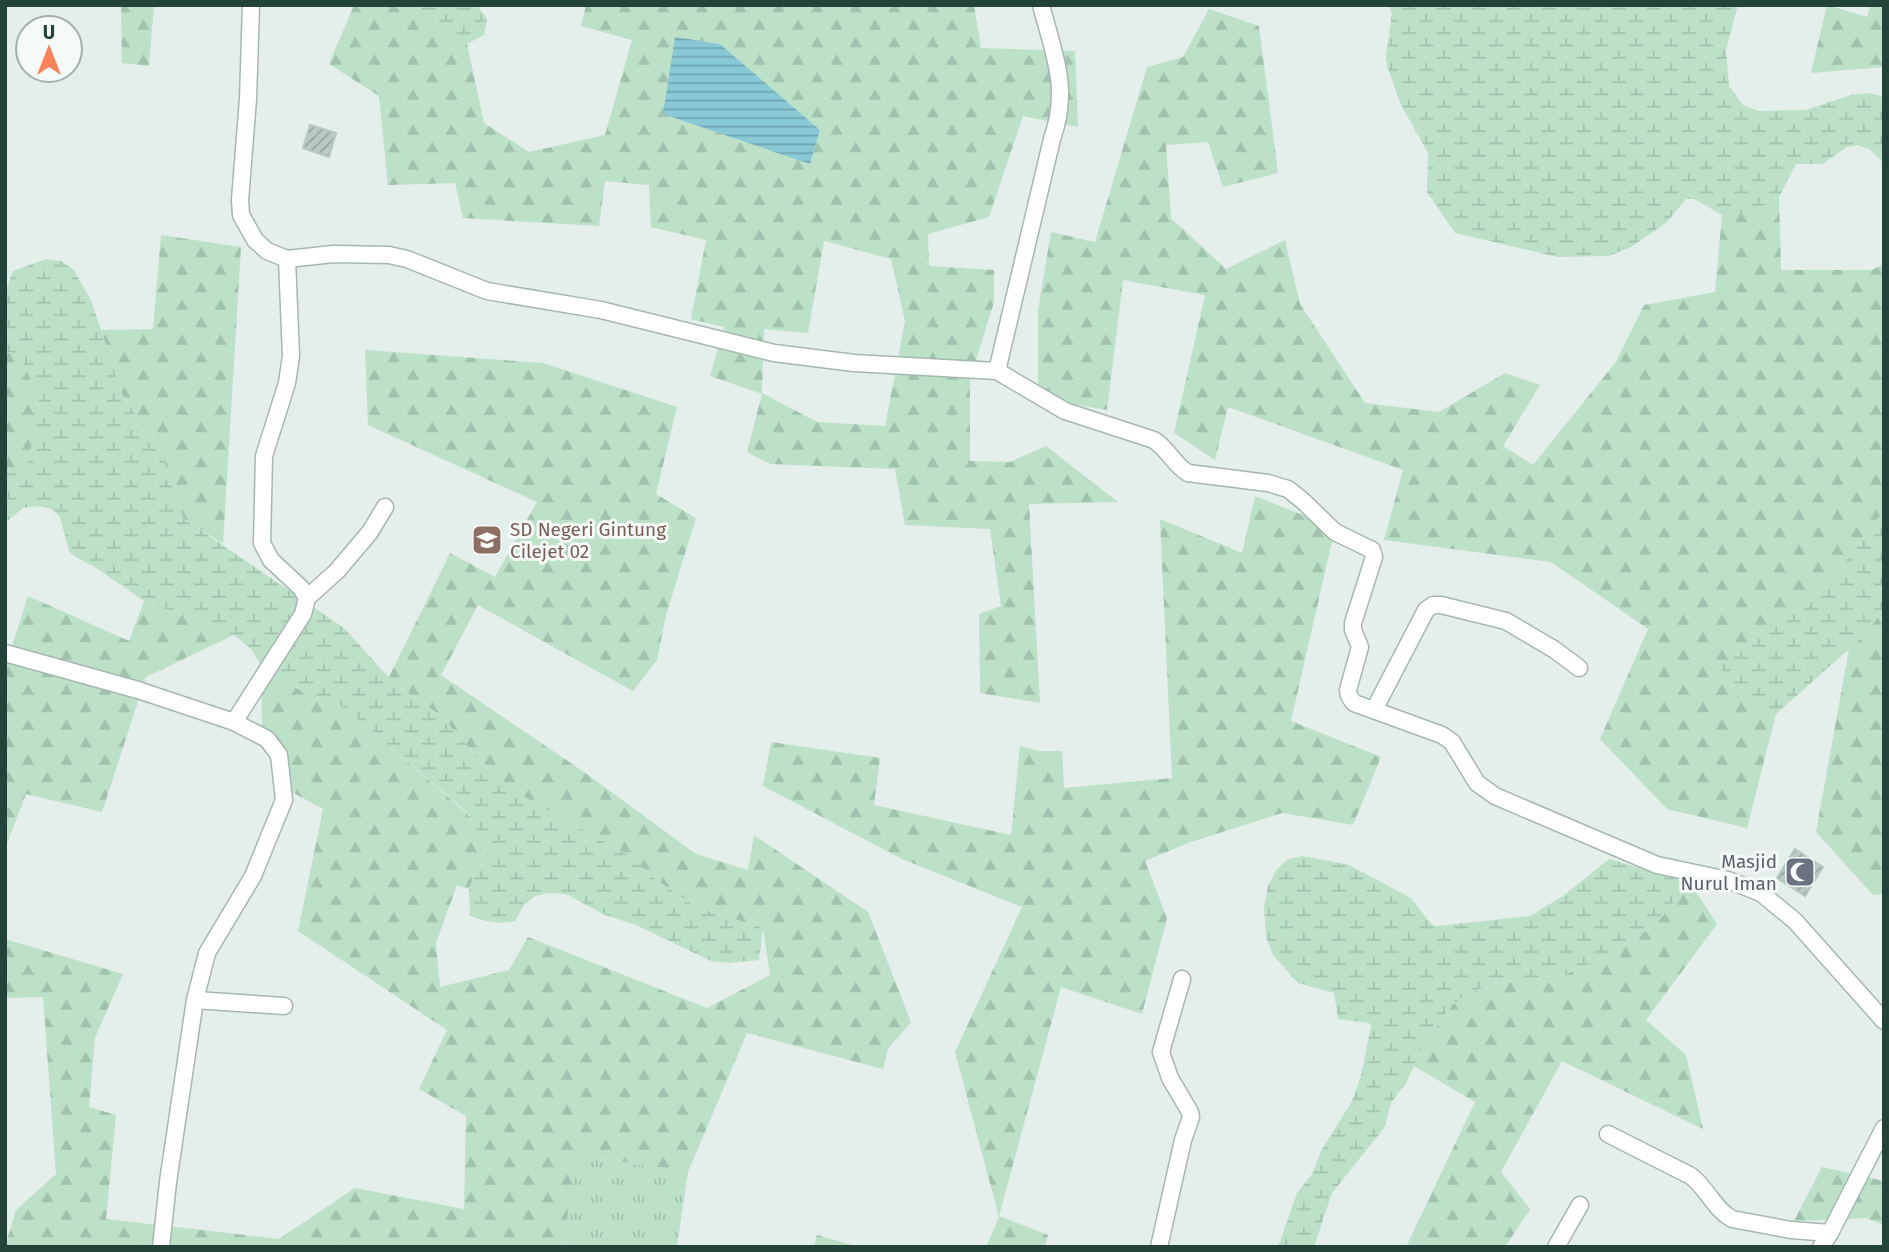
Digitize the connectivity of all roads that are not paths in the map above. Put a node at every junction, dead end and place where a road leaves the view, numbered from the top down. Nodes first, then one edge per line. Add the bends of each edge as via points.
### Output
1 (251, 5) edge
2 (1041, 5) edge
3 (287, 259) junction
4 (997, 371) junction
5 (385, 507) dead end
6 (307, 598) junction
7 (5, 653) edge
8 (1579, 667) dead end
9 (1374, 710) junction
10 (234, 722) junction
11 (1182, 979) dead end
12 (195, 1000) junction
13 (284, 1006) dead end
14 (1884, 1021) edge
15 (1884, 1128) edge
16 (1608, 1134) dead end
17 (1580, 1205) dead end
18 (1826, 1240) edge
19 (162, 1247) edge
20 (1159, 1247) edge
21 (1556, 1247) edge

1 - 3 street via 241,215 255,240
2 - 4 street via 1059,74 1059,120
3 - 4 street via 389,255 487,291 600,310 774,353 854,363
3 - 6 street via 291,356 264,456 262,543 271,560
4 - 9 street via 1065,411 1154,440 1188,473 1288,489 1335,533 1372,550 1374,557 1353,623 1360,647 1348,690 1354,703
5 - 6 street via 337,571
6 - 10 street via 303,614
7 - 10 street
8 - 9 street via 1506,621 1433,605 1426,610
9 - 14 street via 1452,742 1477,783 1495,796 1657,865 1761,892 1795,921
10 - 12 street via 267,739 279,755 284,800 253,876 207,953
11 - 20 street via 1161,1052 1191,1117
12 - 13 street
12 - 19 street
15 - 18 street
16 - 18 street via 1691,1176 1732,1219
17 - 21 street

